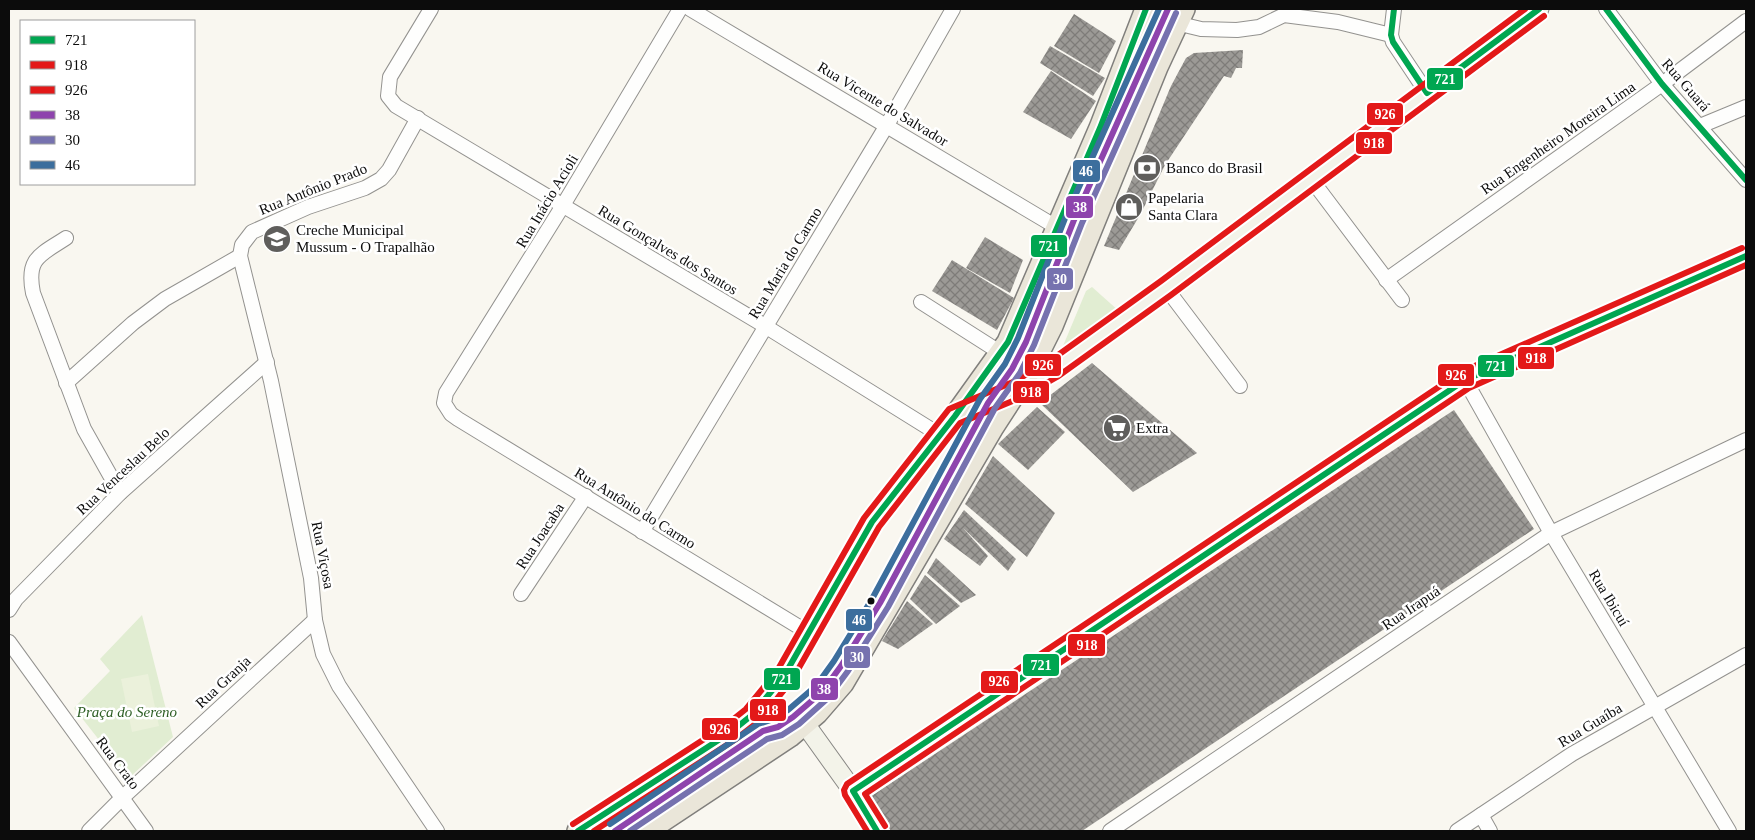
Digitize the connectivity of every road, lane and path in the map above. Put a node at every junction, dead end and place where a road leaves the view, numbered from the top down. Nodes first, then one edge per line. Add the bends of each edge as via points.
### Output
1 (431, 9) edge
2 (680, 9) edge
3 (690, 9) edge
4 (953, 9) edge
5 (1146, 9) edge
6 (1394, 9) edge
7 (1540, 9) edge
8 (1606, 9) edge
9 (1286, 12) edge
10 (1180, 16) edge
11 (1746, 21) edge
12 (1391, 35) junction
13 (1662, 84) junction
14 (1427, 93) junction
15 (1746, 107) edge
16 (418, 118) junction
17 (887, 125) junction
18 (1700, 126) junction
19 (1312, 179) junction
20 (1746, 180) edge
21 (562, 207) junction
22 (1058, 228) junction
23 (66, 238) dead end
24 (240, 256) junction
25 (1746, 256) edge
26 (1386, 280) junction
27 (1166, 288) junction
28 (1402, 300) dead end
29 (921, 302) dead end
30 (765, 326) junction
31 (1001, 353) junction
32 (267, 362) junction
33 (1465, 380) junction
34 (66, 383) junction
35 (1240, 386) dead end
36 (1018, 390) junction
37 (446, 409) joint
38 (955, 416) junction
39 (940, 435) junction
40 (1746, 440) edge
41 (120, 493) junction
42 (586, 496) junction
43 (642, 532) junction
44 (1551, 532) junction
45 (521, 594) dead end
46 (9, 610) edge
47 (315, 620) junction
48 (809, 632) junction
49 (9, 642) edge
50 (1746, 655) edge
51 (1654, 705) junction
52 (805, 724) junction
53 (853, 791) junction
54 (123, 797) junction
55 (1481, 815) junction
56 (89, 831) edge
57 (146, 831) edge
58 (437, 831) edge
59 (578, 831) edge
60 (646, 831) edge
61 (877, 831) edge
62 (1110, 831) edge
63 (1457, 831) edge
64 (1490, 831) edge
65 (1729, 831) edge

1 - 16 street, Rua Gonçalves dos Santos via 390,77 387,90 392,102
2 - 21 street, Rua Inácio Acioli
3 - 17 street, Rua Vicente do Salvador
4 - 17 street, Rua Maria do Carmo
5 - 10 street
5 - 22 main road
6 - 12 street
7 - 14 main road
8 - 13 street, Rua Guará
9 - 10 street via 1259,27 1237,30 1201,29
9 - 12 street
10 - 36 main road via 1052,326
11 - 13 street, Rua Engenheiro Moreira Lima
12 - 14 street
13 - 18 street, Rua Guará
13 - 26 street, Rua Engenheiro Moreira Lima
14 - 19 main road
15 - 18 street
16 - 21 street, Rua Gonçalves dos Santos
16 - 24 street, Rua Antônio Prado via 381,179 252,232 242,245
17 - 22 street, Rua Vicente do Salvador
17 - 30 street, Rua Maria do Carmo
18 - 20 street, Rua Guará
19 - 26 street
19 - 27 main road
21 - 30 street, Rua Gonçalves dos Santos
21 - 37 street, Rua Inácio Acioli via 446,393
22 - 31 main road
23 - 34 street via 36,258 30,268 38,311
24 - 32 street, Rua Viçosa
24 - 34 street via 165,300 133,323
25 - 33 main road
26 - 28 street
27 - 35 street
27 - 36 main road via 1052,370
29 - 31 street
30 - 39 street, Rua Gonçalves dos Santos
30 - 43 street, Rua Maria do Carmo
31 - 38 main road
32 - 41 street, Rua Venceslau Belo
32 - 47 street, Rua Viçosa via 311,578
33 - 44 street, Rua Ibicuí
33 - 53 main road
34 - 41 street via 84,429
36 - 38 main road
36 - 52 main road via 843,683
37 - 42 street, Rua Antônio do Carmo
38 - 39 main road
39 - 48 main road via 872,522
40 - 44 street, Rua Irapuá
41 - 46 street, Rua Venceslau Belo
42 - 43 street, Rua Antônio do Carmo
42 - 45 street, Rua Joacaba
43 - 48 street, Rua Antônio do Carmo
44 - 51 street, Rua Ibicuí
44 - 62 street, Rua Irapuá
47 - 54 street, Rua Granja
47 - 58 street, Rua Viçosa via 322,654 339,686
48 - 59 main road via 784,676 752,715 732,732
49 - 54 street, Rua Crato
50 - 51 street, Rua Guaíba
51 - 55 street, Rua Guaíba via 1572,754
51 - 65 street, Rua Ibicuí
52 - 53 main road
52 - 60 main road
53 - 61 street
54 - 56 street, Rua Granja
54 - 57 street, Rua Crato
55 - 63 street, Rua Guaíba
55 - 64 street

